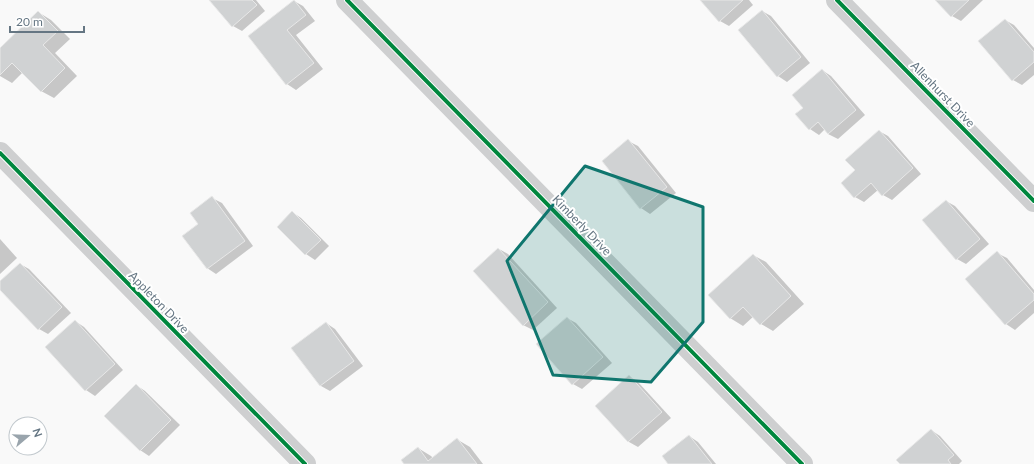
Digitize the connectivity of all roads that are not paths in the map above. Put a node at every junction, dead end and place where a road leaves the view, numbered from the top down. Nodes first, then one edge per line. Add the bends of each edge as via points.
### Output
1 (347, 0) edge
2 (837, 0) edge
3 (0, 153) edge
4 (1034, 201) edge
5 (305, 464) edge
6 (802, 464) edge

1 - 6 street, Kimberly Drive
2 - 4 street, Allenhurst Drive
3 - 5 street, Appleton Drive

